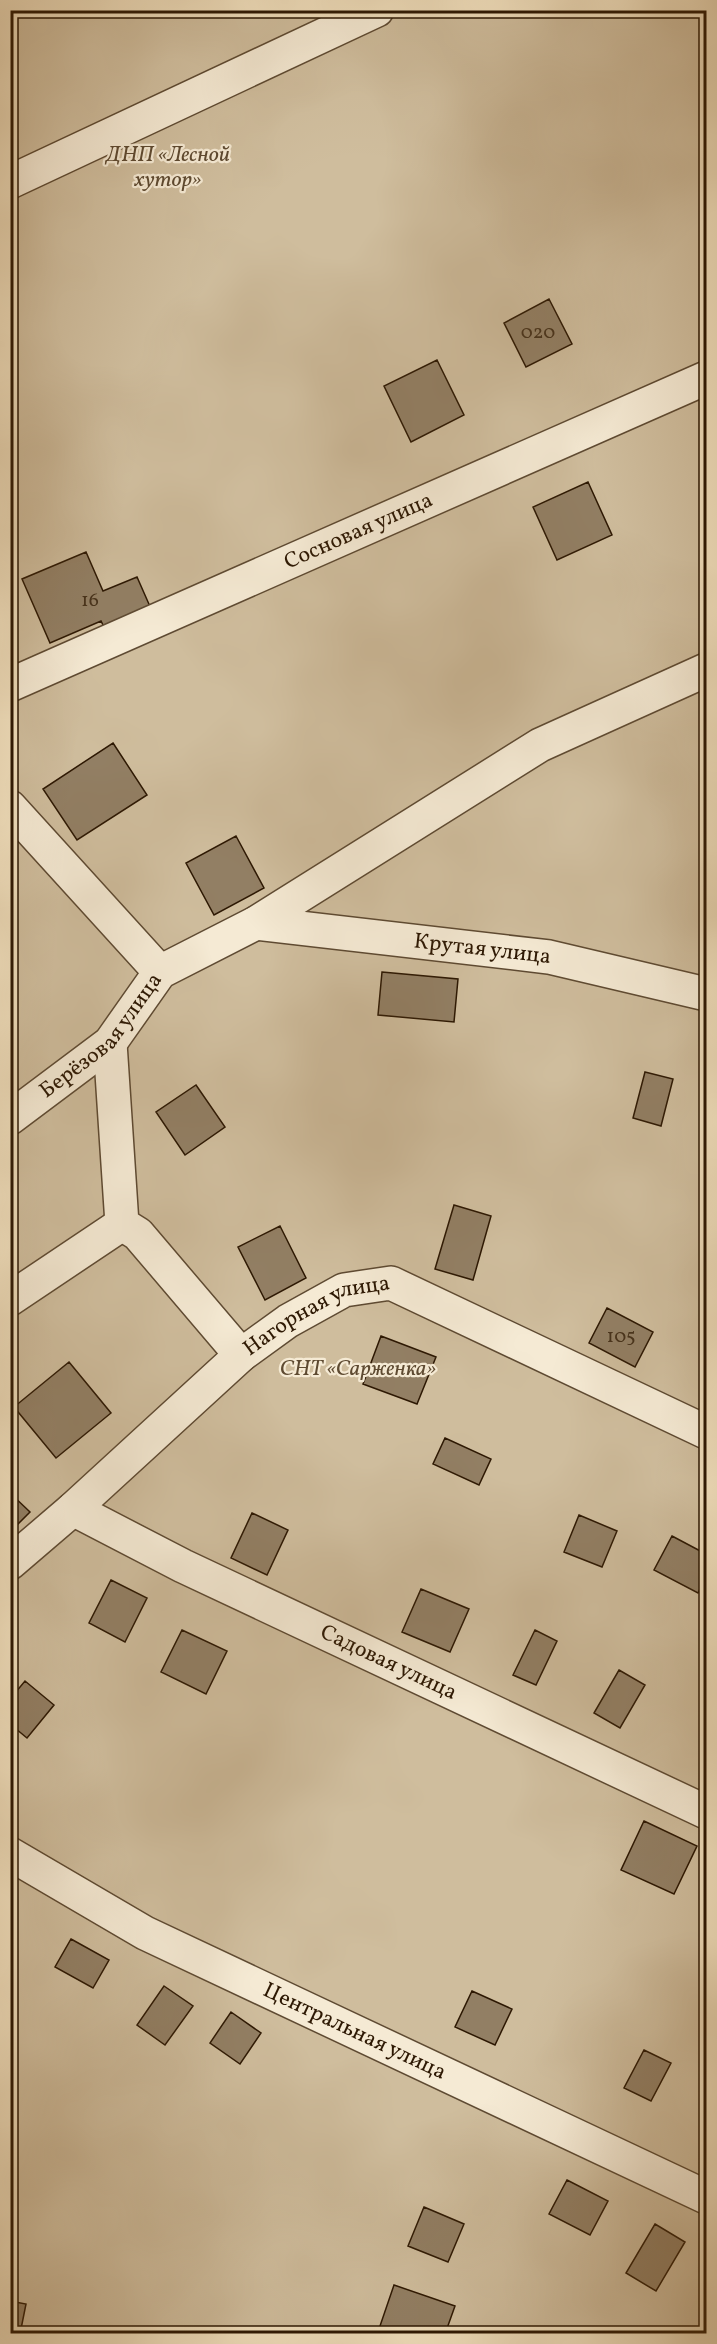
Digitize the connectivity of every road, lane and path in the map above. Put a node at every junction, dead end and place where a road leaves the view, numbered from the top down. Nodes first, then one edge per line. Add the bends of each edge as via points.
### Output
1 (377, 10) edge
2 (10, 182) edge
3 (706, 378) edge
4 (706, 670) edge
5 (10, 686) edge
6 (10, 807) edge
7 (256, 923) junction
8 (160, 972) junction
9 (706, 994) edge
10 (110, 1043) junction
11 (10, 1118) edge
12 (122, 1224) junction
13 (10, 1299) edge
14 (241, 1355) junction
15 (706, 1432) edge
16 (73, 1509) junction
17 (10, 1563) edge
18 (706, 1812) edge
19 (10, 1854) edge
20 (706, 2197) edge

1 - 2 street
3 - 5 street, Сосновая улица
4 - 7 street, Берёзовая улица via 540,745
6 - 8 street
7 - 8 street, Берёзовая улица
7 - 9 street, Крутая улица via 549,957
8 - 10 street, Берёзовая улица
10 - 11 street, Берёзовая улица
10 - 12 street
12 - 13 street
12 - 14 street via 138,1234
14 - 15 street, Нагорная улица via 288,1321 344,1290 391,1283
14 - 16 street, Нагорная улица
16 - 17 street, Нагорная улица
16 - 18 street, Садовая улица via 183,1566
19 - 20 street, Центральная улица via 145,1933

